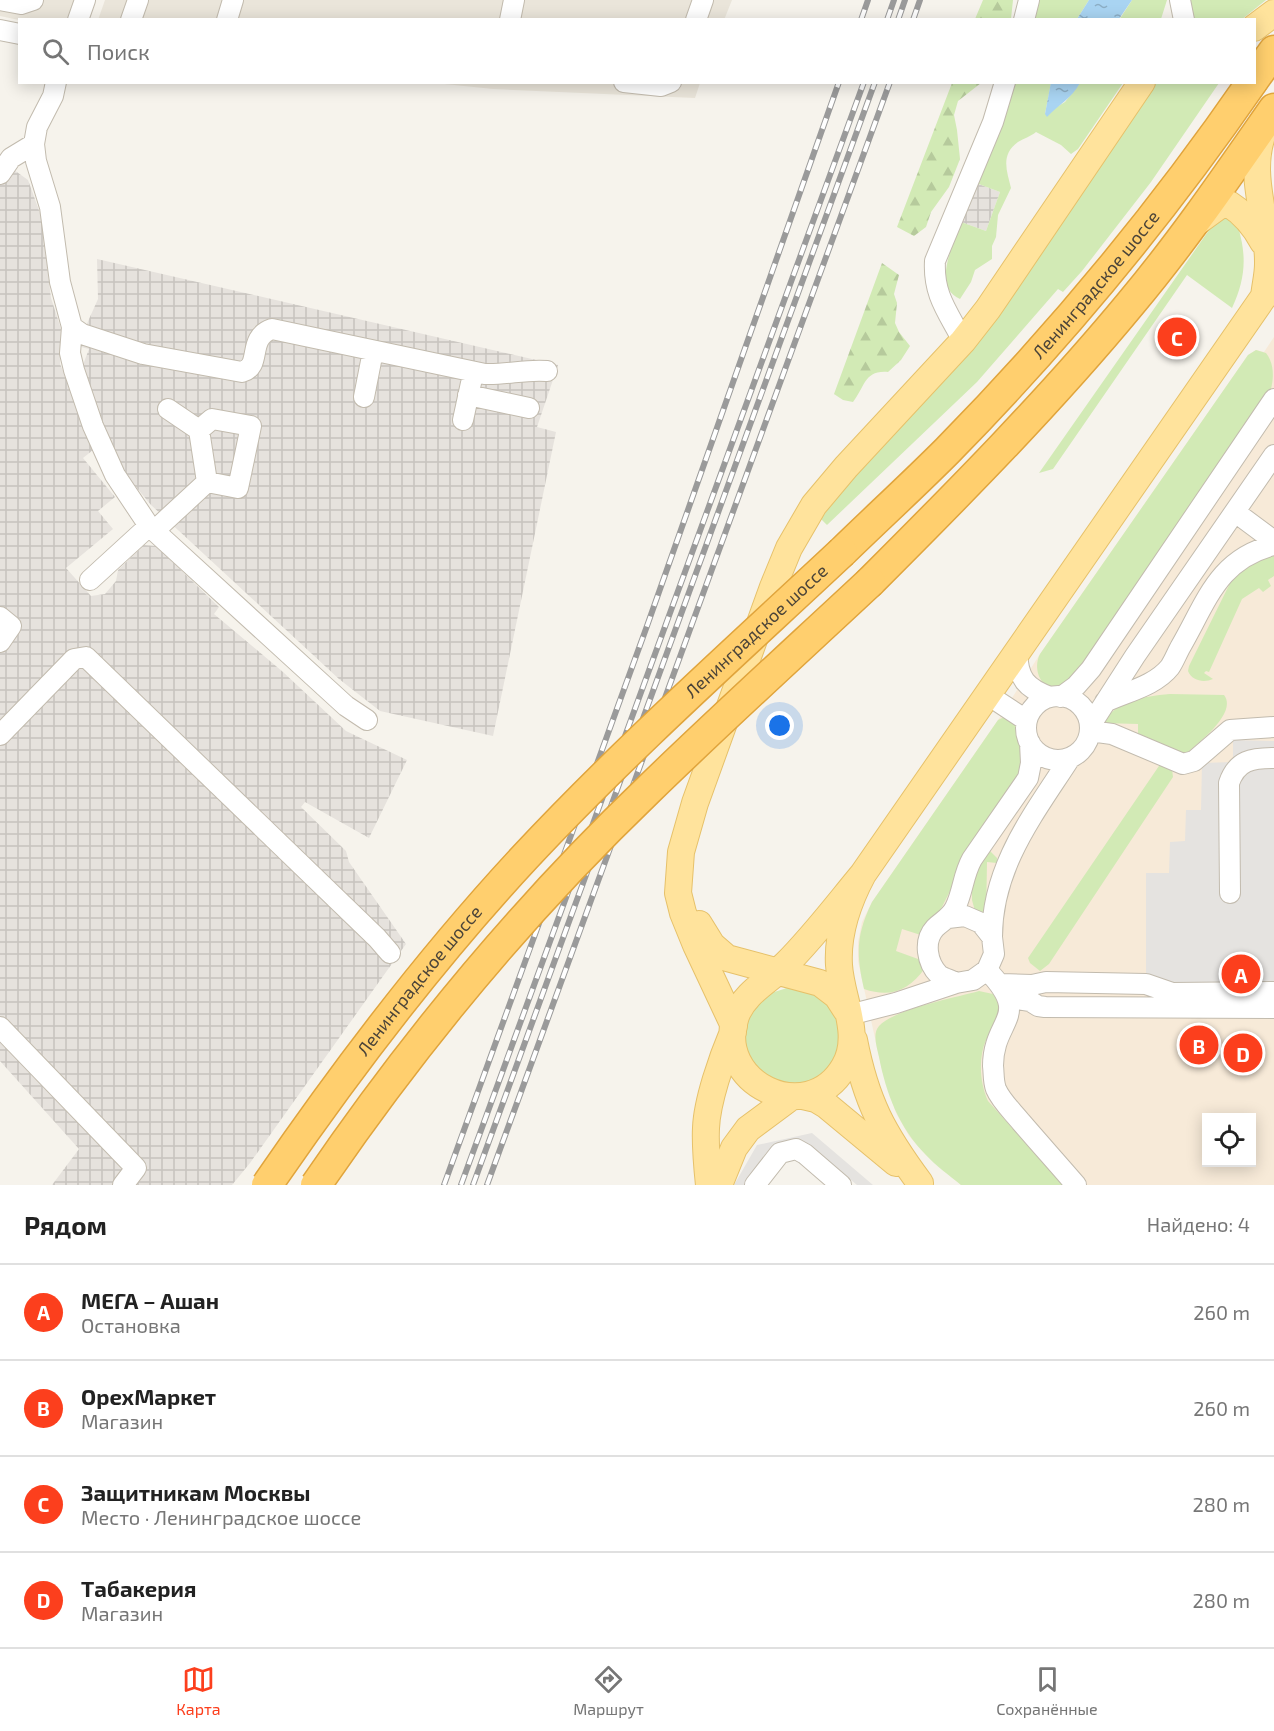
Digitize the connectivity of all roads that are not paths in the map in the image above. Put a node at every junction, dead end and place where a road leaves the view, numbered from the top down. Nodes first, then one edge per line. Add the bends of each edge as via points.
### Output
1 (0, 0) edge
2 (33, 0) edge
3 (86, 0) edge
4 (138, 0) edge
5 (233, 0) edge
6 (514, 0) edge
7 (703, 0) edge
8 (1029, 0) edge
9 (1180, 0) edge
10 (1274, 13) edge
11 (79, 18) edge
12 (133, 18) edge
13 (228, 18) edge
14 (510, 18) edge
15 (697, 18) edge
16 (1024, 18) edge
17 (1176, 18) edge
18 (1183, 18) edge
19 (1256, 26) edge
20 (0, 30) edge
21 (18, 34) edge
22 (1274, 51) edge
23 (1256, 75) edge
24 (56, 84) edge
25 (642, 84) edge
26 (666, 84) edge
27 (1004, 84) edge
28 (1141, 84) edge
29 (1247, 87) edge
30 (1273, 110) edge
31 (34, 144) junction
32 (0, 174) edge
33 (1190, 228) junction
34 (1267, 249) junction
35 (1269, 290) edge
36 (72, 327) junction
37 (963, 341) junction
38 (373, 351) junction
39 (548, 371) dead end
40 (473, 372) junction
41 (468, 395) junction
42 (364, 397) dead end
43 (1274, 399) edge
44 (530, 408) dead end
45 (168, 409) dead end
46 (463, 420) dead end
47 (199, 430) junction
48 (1274, 455) edge
49 (207, 482) junction
50 (1235, 512) junction
51 (151, 529) junction
52 (1274, 543) edge
53 (90, 580) dead end
54 (0, 617) edge
55 (0, 642) edge
56 (1017, 652) junction
57 (988, 695) junction
58 (1055, 697) junction
59 (1106, 702) junction
60 (367, 720) dead end
61 (1026, 720) junction
62 (1090, 728) junction
63 (1274, 728) edge
64 (0, 735) edge
65 (1030, 743) junction
66 (1070, 758) junction
67 (1274, 758) edge
68 (681, 852) junction
69 (863, 874) junction
70 (1230, 893) dead end
71 (948, 918) junction
72 (992, 937) junction
73 (390, 953) dead end
74 (987, 970) junction
75 (780, 977) junction
76 (956, 982) junction
77 (1005, 991) junction
78 (1271, 997) edge
79 (851, 1025) junction
80 (0, 1027) edge
81 (733, 1029) junction
82 (797, 1096) junction
83 (921, 1184) edge
84 (123, 1185) edge
85 (267, 1185) edge
86 (316, 1185) edge
87 (709, 1185) edge
88 (719, 1185) edge
89 (755, 1185) edge
90 (841, 1185) edge
91 (1076, 1185) edge

1 - 2 street via 21,4
3 - 11 street
4 - 12 street
5 - 13 street
6 - 14 street
7 - 15 street
8 - 16 street
9 - 17 street
9 - 18 street
10 - 19 main road
20 - 21 street
22 - 23 highway, Ленинградское шоссе
24 - 31 street
25 - 26 street
27 - 37 street via 993,122 935,261 936,289
28 - 37 main road
29 - 85 highway, Ленинградское шоссе, bridge via 1178,186 1104,278 947,450 623,757 456,934 380,1026
30 - 33 highway, Ленинградское шоссе
30 - 34 main road via 1256,156
31 - 32 street via 11,158
31 - 36 street
33 - 34 main road via 1219,206 1229,204 1256,229
33 - 86 highway, Ленинградское шоссе, bridge via 1131,303 974,478 870,582 647,791 550,891 412,1054
34 - 35 main road
35 - 56 main road
36 - 38 street via 143,354 242,372 252,365 258,339 272,329
36 - 51 street via 70,353 93,426 115,475
37 - 68 main road via 814,505 789,548 695,803
38 - 40 street
38 - 42 street
39 - 40 street via 523,370 499,375
40 - 41 street
41 - 44 street
41 - 46 street
43 - 58 street via 1091,669 1076,686
45 - 47 street
47 - 49 street
47 - 49 street via 212,419 251,426 238,488
48 - 50 street
49 - 51 street
50 - 52 street
50 - 59 street
51 - 53 street
51 - 60 street via 346,706
52 - 59 street via 1242,557 1217,580 1169,667 1154,681
54 - 55 street via 11,626
56 - 57 main road
56 - 58 street via 1021,678 1034,691
57 - 61 street
57 - 69 main road
58 - 61 street via 1036,704
58 - 62 street via 1070,698 1084,709
59 - 62 street
61 - 65 street
62 - 63 street via 1183,764 1194,761 1230,730
62 - 66 street via 1086,744
64 - 73 street via 74,659 86,657
65 - 66 street via 1038,754 1055,760
65 - 71 street via 1032,763 1028,778 967,868
66 - 72 street via 1010,855 1000,879
67 - 70 street via 1244,762 1229,783
68 - 75 main road via 683,883 712,945 727,958
68 - 81 main road via 678,892 682,913
69 - 75 main road
69 - 79 main road via 846,911 839,949 840,980
71 - 72 street via 965,916 981,923
71 - 76 street via 934,929 927,945 930,962 940,976
72 - 74 street via 994,954
74 - 76 street via 973,981
74 - 77 street
75 - 79 main road via 820,983 829,989 837,996
75 - 81 main road via 747,997
76 - 79 street
77 - 78 street via 1046,982 1146,984 1172,993
77 - 78 street via 1045,1007 1145,1007
77 - 91 street via 1009,1015 993,1050 996,1089
79 - 82 main road via 849,1057 839,1075 823,1089
79 - 83 main road via 858,1064 875,1114
80 - 84 street via 136,1168
81 - 82 main road via 735,1053 745,1073 770,1092
81 - 87 main road via 708,1110
82 - 83 main road via 826,1105
82 - 88 main road via 748,1129 734,1148
89 - 90 street via 780,1153 796,1149

